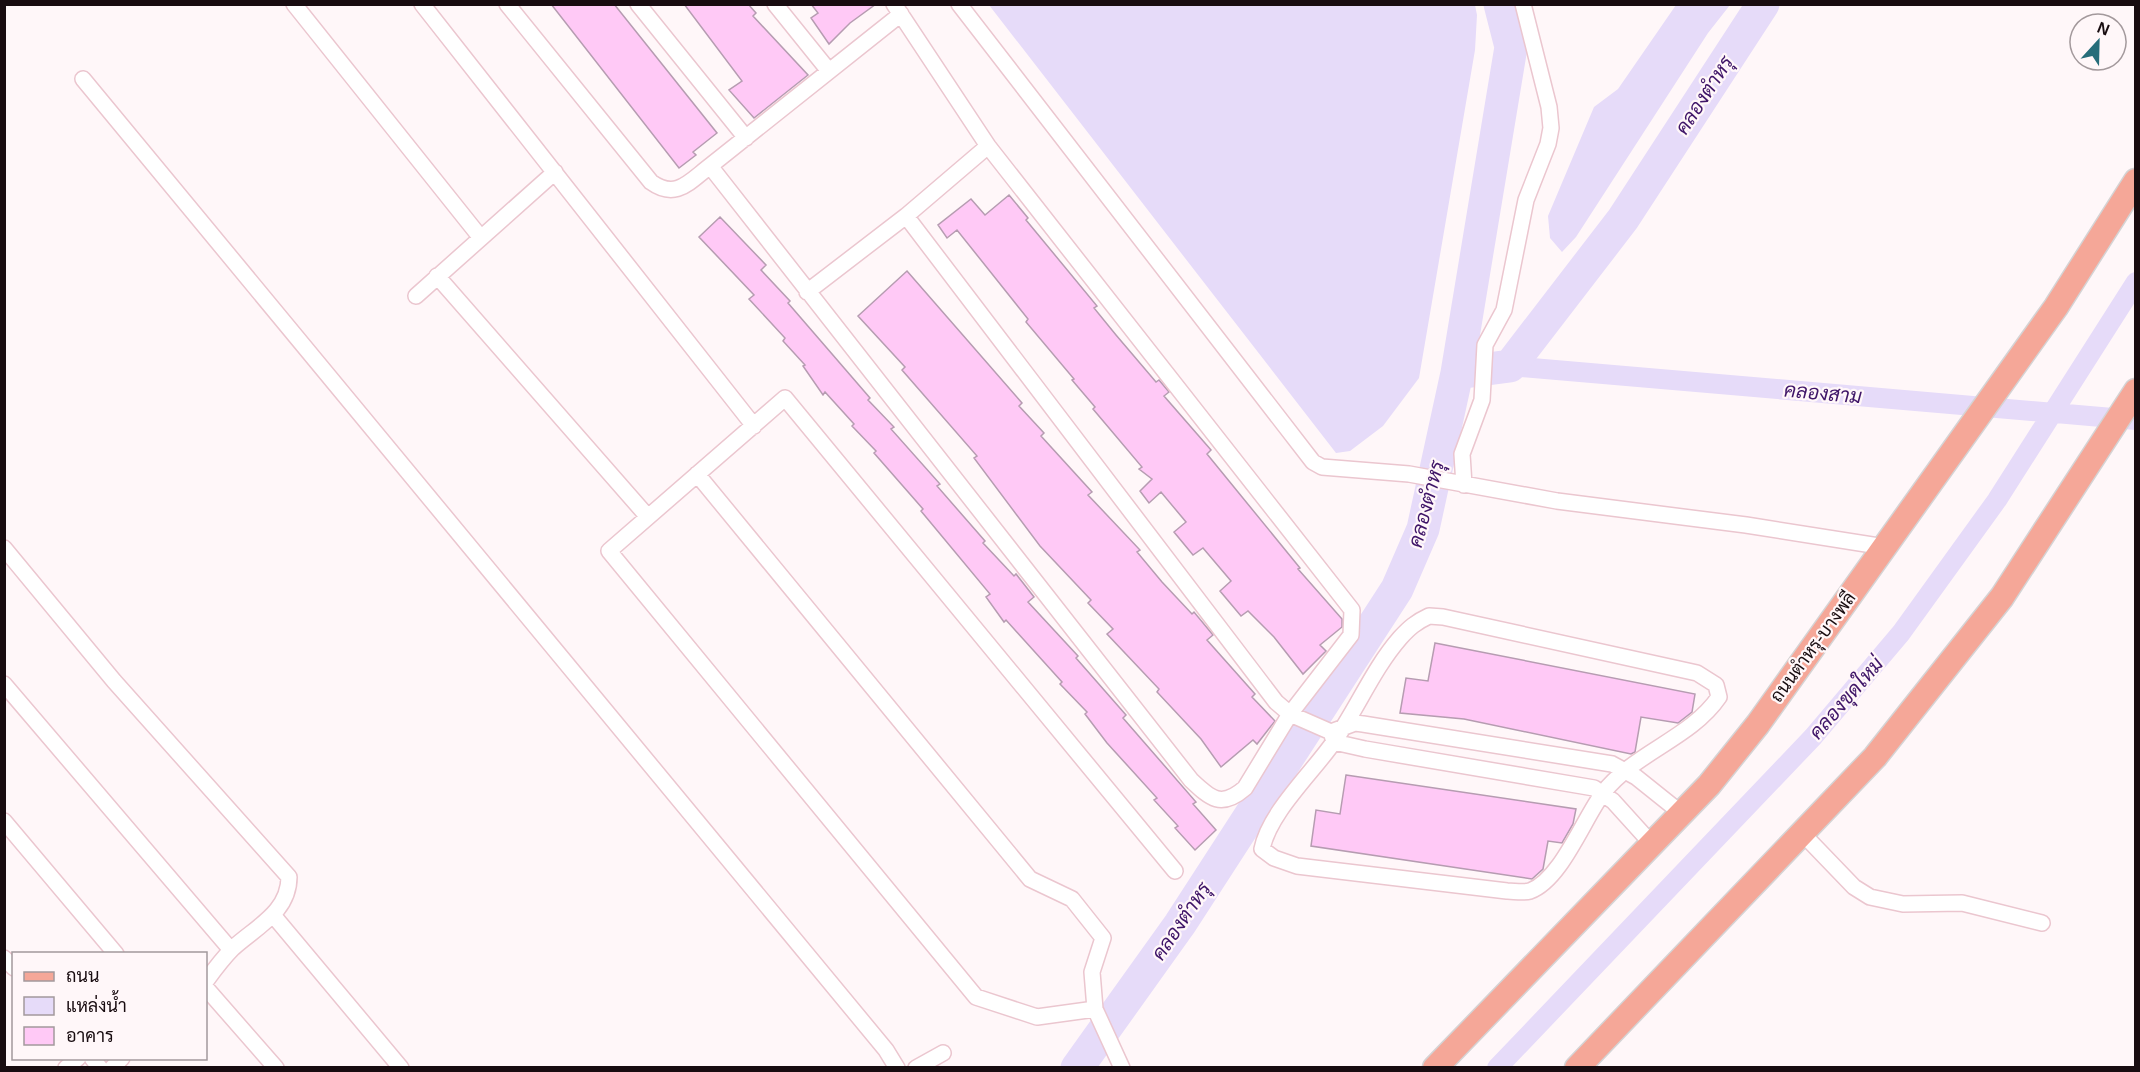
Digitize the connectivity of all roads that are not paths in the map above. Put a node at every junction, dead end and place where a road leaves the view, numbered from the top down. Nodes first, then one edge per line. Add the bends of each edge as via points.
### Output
1 (294, 4) edge
2 (422, 4) edge
3 (507, 4) edge
4 (638, 4) edge
5 (775, 4) edge
6 (959, 4) edge
7 (1523, 4) edge
8 (897, 9) edge
9 (829, 71) junction
10 (84, 79) dead end
11 (746, 138) junction
12 (988, 146) junction
13 (710, 166) junction
14 (555, 172) junction
15 (2136, 181) edge
16 (906, 216) junction
17 (481, 238) junction
18 (437, 276) junction
19 (807, 292) junction
20 (416, 296) dead end
21 (2130, 400) edge
22 (754, 426) junction
23 (698, 474) junction
24 (1464, 485) junction
25 (648, 517) junction
26 (1885, 547) junction
27 (4, 548) edge
28 (4, 684) edge
29 (1297, 717) junction
30 (1333, 733) junction
31 (1624, 770) junction
32 (1603, 793) junction
33 (1681, 813) junction
34 (4, 821) edge
35 (1802, 833) junction
36 (1651, 843) junction
37 (1174, 871) dead end
38 (273, 915) junction
39 (2042, 923) dead end
40 (231, 950) junction
41 (114, 952) edge
42 (207, 980) edge
43 (207, 989) edge
44 (1095, 1009) junction
45 (938, 1060) edge
46 (276, 1068) edge
47 (401, 1068) edge
48 (897, 1068) edge
49 (916, 1068) edge
50 (1122, 1068) edge
51 (1435, 1068) edge
52 (1577, 1068) edge

1 - 17 street
2 - 14 street
3 - 13 street via 651,182 662,190 672,191
4 - 11 street
5 - 9 street
6 - 24 street via 1313,462 1322,467
7 - 24 street via 1551,128 1526,201 1504,310 1482,357 1482,400 1462,454
8 - 9 street
8 - 12 street
9 - 11 street
10 - 48 street
11 - 13 street
12 - 16 street
12 - 29 street via 1352,610 1351,635
13 - 19 street
14 - 17 street
14 - 22 street
15 - 26 main road, ถนนตำหรุ-บางพลี via 2056,307
16 - 19 street
16 - 29 street via 1276,702
17 - 18 street
18 - 20 street
18 - 25 street
19 - 29 street via 1191,780 1211,798 1224,800 1245,788
21 - 35 main road via 2002,597 1875,757
22 - 23 street
22 - 37 street via 785,398
23 - 25 street
23 - 44 street via 1030,879 1071,899 1103,938 1092,972
24 - 26 street
25 - 44 street via 609,551 976,997 1037,1017
26 - 33 main road, ถนนตำหรุ-บางพลี via 1758,724
27 - 38 street via 122,689 281,865 289,878 289,890
28 - 40 street
29 - 30 street
30 - 31 street via 1363,724 1611,764
30 - 31 street via 1414,623 1429,616 1443,617 1697,673 1716,685 1719,697 1710,711
30 - 32 street
30 - 32 street via 1264,837 1262,849 1274,858 1297,866 1529,891 1550,877
31 - 32 street
31 - 33 street
32 - 36 street
33 - 36 main road, ถนนตำหรุ-บางพลี
34 - 41 street
35 - 39 street via 1854,887 1869,897 1903,904 1962,903
35 - 52 main road
36 - 51 main road, ถนนตำหรุ-บางพลี
38 - 40 street
38 - 47 street
40 - 42 street
43 - 46 street
44 - 50 street
45 - 49 street

